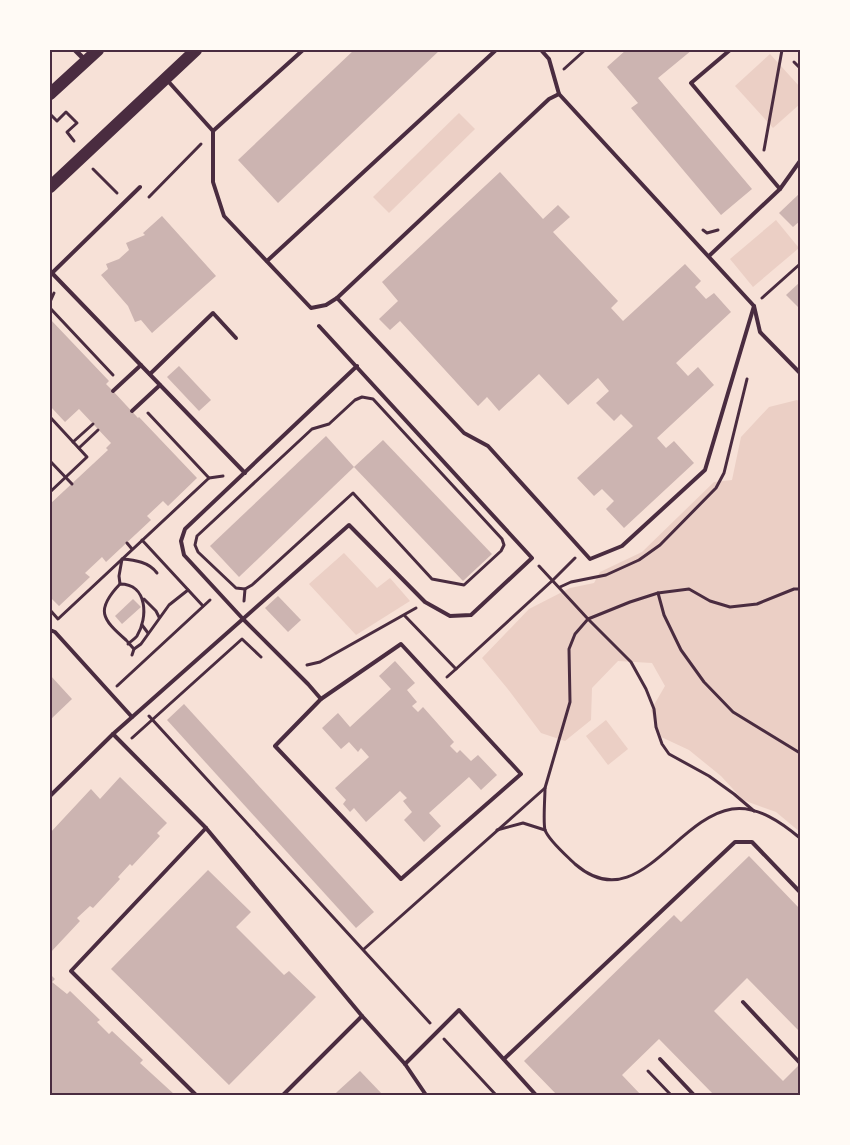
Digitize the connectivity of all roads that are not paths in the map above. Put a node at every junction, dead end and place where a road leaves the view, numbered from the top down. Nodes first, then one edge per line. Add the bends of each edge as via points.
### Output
1 (76, 50) edge
2 (98, 50) edge
3 (196, 50) edge
4 (303, 50) edge
5 (496, 50) edge
6 (541, 50) edge
7 (730, 50) edge
8 (86, 61) junction
9 (166, 79) junction
10 (50, 94) edge
11 (559, 94) junction
12 (213, 131) junction
13 (799, 163) edge
14 (50, 187) edge
15 (140, 187) dead end
16 (780, 189) junction
17 (709, 256) junction
18 (267, 261) junction
19 (51, 272) edge
20 (337, 298) junction
21 (754, 306) junction
22 (319, 326) dead end
23 (236, 338) dead end
24 (141, 365) junction
25 (357, 366) junction
26 (800, 373) edge
27 (150, 374) junction
28 (160, 385) junction
29 (113, 391) dead end
30 (132, 412) dead end
31 (245, 473) junction
32 (243, 618) junction
33 (50, 630) edge
34 (321, 699) junction
35 (132, 717) junction
36 (113, 734) junction
37 (50, 796) edge
38 (206, 828) junction
39 (800, 892) edge
40 (743, 1002) dead end
41 (362, 1016) junction
42 (504, 1059) junction
43 (660, 1059) dead end
44 (800, 1063) edge
45 (405, 1064) junction
46 (196, 1095) edge
47 (283, 1095) edge
48 (426, 1095) edge
49 (536, 1095) edge
50 (694, 1095) edge

1 - 8 street
2 - 8 main road
3 - 9 main road
4 - 12 lane
5 - 18 lane
6 - 11 lane via 549,59
7 - 16 lane via 691,83
8 - 10 main road
9 - 12 lane
9 - 14 main road
11 - 17 lane
11 - 20 lane
12 - 18 lane via 213,182 224,216
13 - 16 lane
15 - 19 lane
16 - 17 lane
17 - 21 lane
18 - 20 lane via 311,308 326,306
19 - 24 lane
20 - 21 lane via 464,433 488,446 590,559 622,546 705,470
21 - 26 lane via 760,332
22 - 25 lane
23 - 27 lane via 213,313
24 - 27 lane
24 - 29 lane
25 - 31 lane
25 - 32 lane via 532,558 471,615 450,616 425,602 350,524
27 - 28 lane
28 - 30 lane
28 - 31 lane
31 - 32 lane via 186,529 181,541 184,554
32 - 34 lane
32 - 35 lane
33 - 35 lane
34 - 34 lane via 402,644 522,774 401,879 275,746
35 - 36 lane
36 - 37 lane
36 - 38 lane
38 - 41 lane
38 - 46 lane via 71,971
39 - 42 lane via 752,842 735,842
40 - 44 lane
41 - 45 lane
41 - 47 lane
42 - 45 lane via 459,1010
42 - 49 lane
43 - 50 lane
45 - 48 lane

